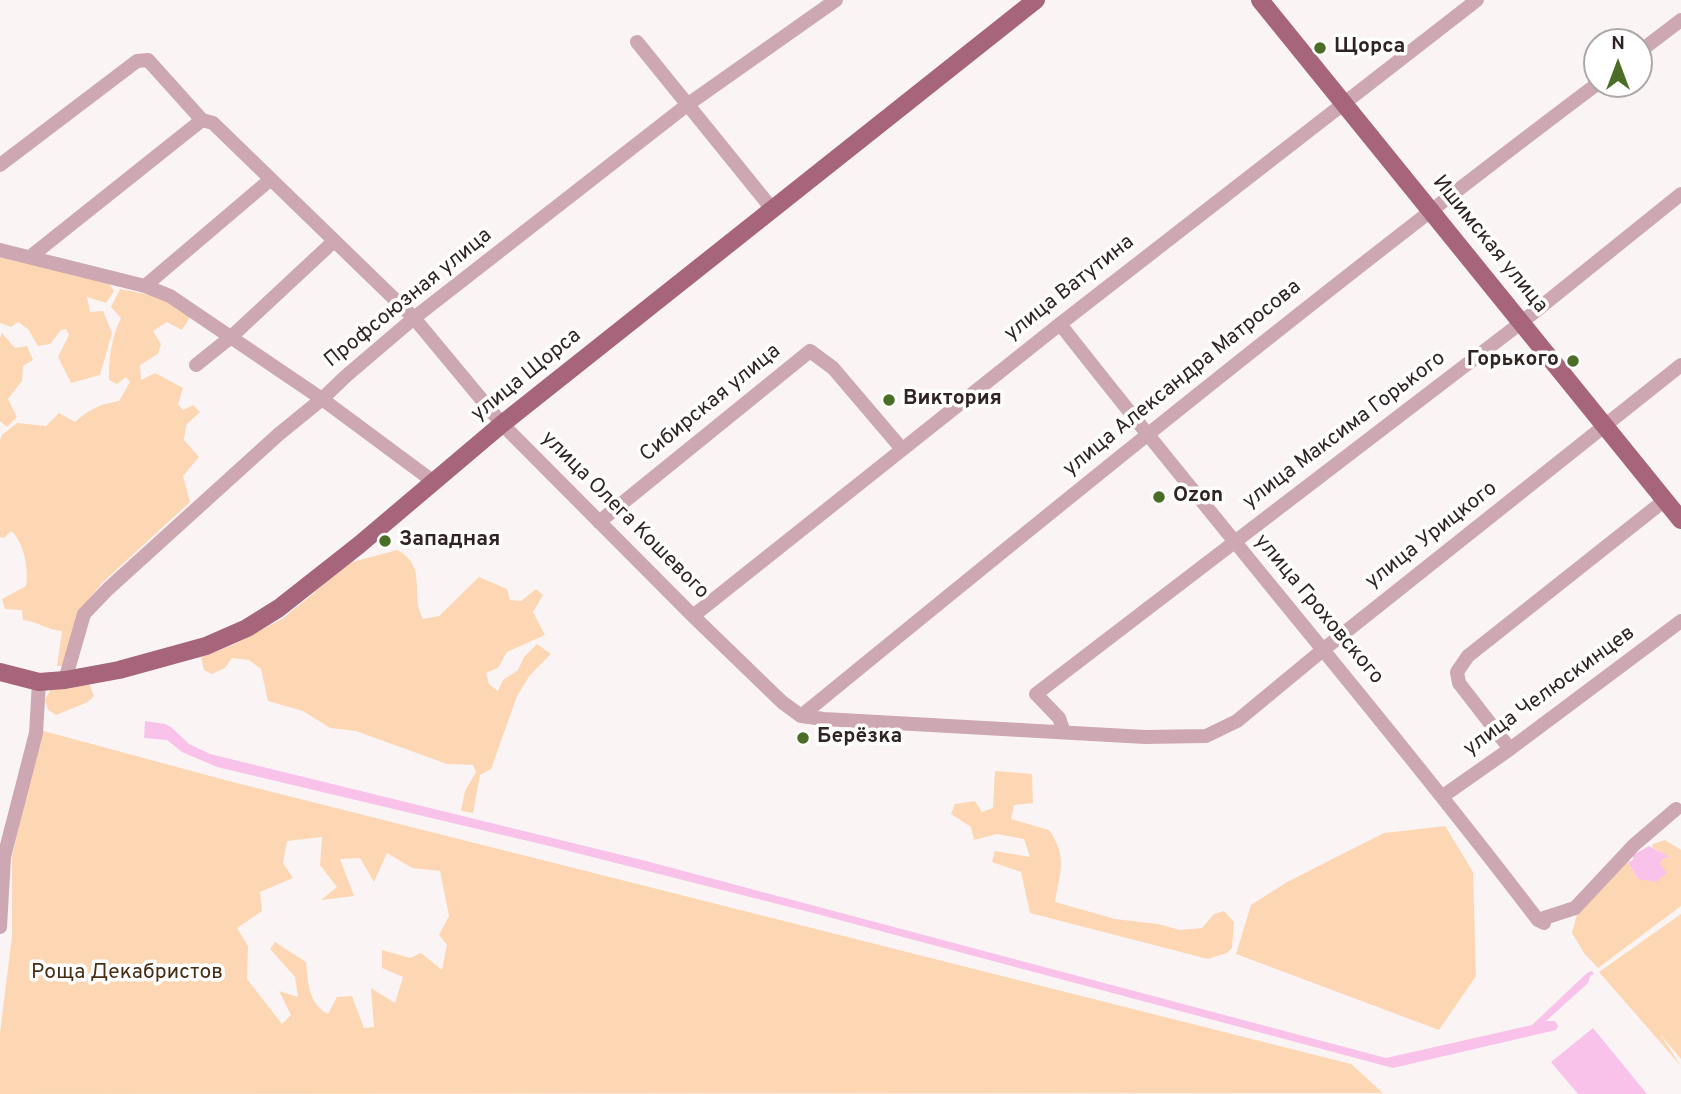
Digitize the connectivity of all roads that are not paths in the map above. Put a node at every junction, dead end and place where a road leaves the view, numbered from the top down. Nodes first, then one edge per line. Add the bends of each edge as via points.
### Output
1 (836, 0) edge
2 (1036, 0) edge
3 (1260, 0) edge
4 (1477, 0) edge
5 (1681, 20) edge
6 (1653, 41) edge
7 (637, 42) dead end
8 (1583, 95) edge
9 (1343, 102) junction
10 (687, 105) junction
11 (202, 120) junction
12 (0, 165) edge
13 (271, 179) junction
14 (1681, 194) edge
15 (773, 210) junction
16 (1430, 210) junction
17 (333, 242) junction
18 (0, 250) edge
19 (30, 257) junction
20 (145, 286) junction
21 (414, 318) junction
22 (1522, 322) junction
23 (1059, 324) junction
24 (231, 337) junction
25 (197, 365) dead end
26 (1681, 365) edge
27 (322, 400) junction
28 (502, 424) junction
29 (1605, 425) junction
30 (1146, 434) junction
31 (902, 449) junction
32 (434, 482) junction
33 (1665, 500) junction
34 (1681, 520) edge
35 (599, 522) junction
36 (1234, 542) junction
37 (693, 615) junction
38 (1681, 621) edge
39 (1324, 649) junction
40 (0, 672) edge
41 (65, 680) junction
42 (39, 682) junction
43 (801, 716) junction
44 (1064, 732) junction
45 (1510, 749) junction
46 (1443, 796) junction
47 (1676, 808) dead end
48 (2, 857) edge
49 (0, 927) edge

1 - 10 street, Профсоюзная улица
2 - 15 main road, улица Щорса
3 - 9 main road, Ишимская улица
4 - 9 street, улица Ватутина
5 - 6 street
7 - 10 street
8 - 16 street, улица Александра Матросова
9 - 16 main road, Ишимская улица
9 - 23 street, улица Ватутина
10 - 15 street
10 - 21 street, Профсоюзная улица
11 - 12 street, улица Олега Кошевого via 148,60 137,61
11 - 13 street, улица Олега Кошевого via 213,124
11 - 19 street
13 - 17 street, улица Олега Кошевого
13 - 20 street
14 - 22 street, улица Максима Горького
15 - 28 main road, улица Щорса
16 - 22 main road, Ишимская улица
16 - 30 street, улица Александра Матросова
17 - 21 street, улица Олега Кошевого
17 - 24 street
18 - 19 street
19 - 20 street
20 - 24 street via 170,296
21 - 27 street, Профсоюзная улица
21 - 28 street, улица Олега Кошевого
22 - 29 main road, Ишимская улица
22 - 36 street, улица Максима Горького
23 - 30 street, улица Гроховского
23 - 31 street, улица Ватутина
24 - 25 street
24 - 27 street
26 - 29 street, улица Урицкого
27 - 32 street
27 - 41 street, Профсоюзная улица via 268,443 84,614
28 - 32 main road, улица Щорса
28 - 35 street, улица Олега Кошевого
29 - 33 main road, Ишимская улица
29 - 39 street, улица Урицкого
30 - 36 street, улица Гроховского
30 - 43 street, улица Александра Матросова
31 - 35 street, Сибирская улица via 833,368 810,351
31 - 37 street, улица Ватутина
32 - 41 main road, улица Щорса via 279,608 247,628 206,646
33 - 34 main road, Ишимская улица
33 - 45 street via 1468,656 1457,672 1459,683
35 - 37 street, улица Олега Кошевого
36 - 39 street, улица Гроховского
36 - 44 street, улица Максима Горького via 1036,694 1059,718
37 - 43 street, улица Олега Кошевого
38 - 45 street, улица Челюскинцев
39 - 44 street, улица Урицкого via 1237,721 1206,736
39 - 46 street, улица Гроховского
40 - 42 main road, улица Щорса
41 - 42 main road, улица Щорса
42 - 48 street via 36,733
43 - 44 street
45 - 46 street, улица Челюскинцев
46 - 47 street, улица Гроховского via 1541,921 1575,908
48 - 49 street

